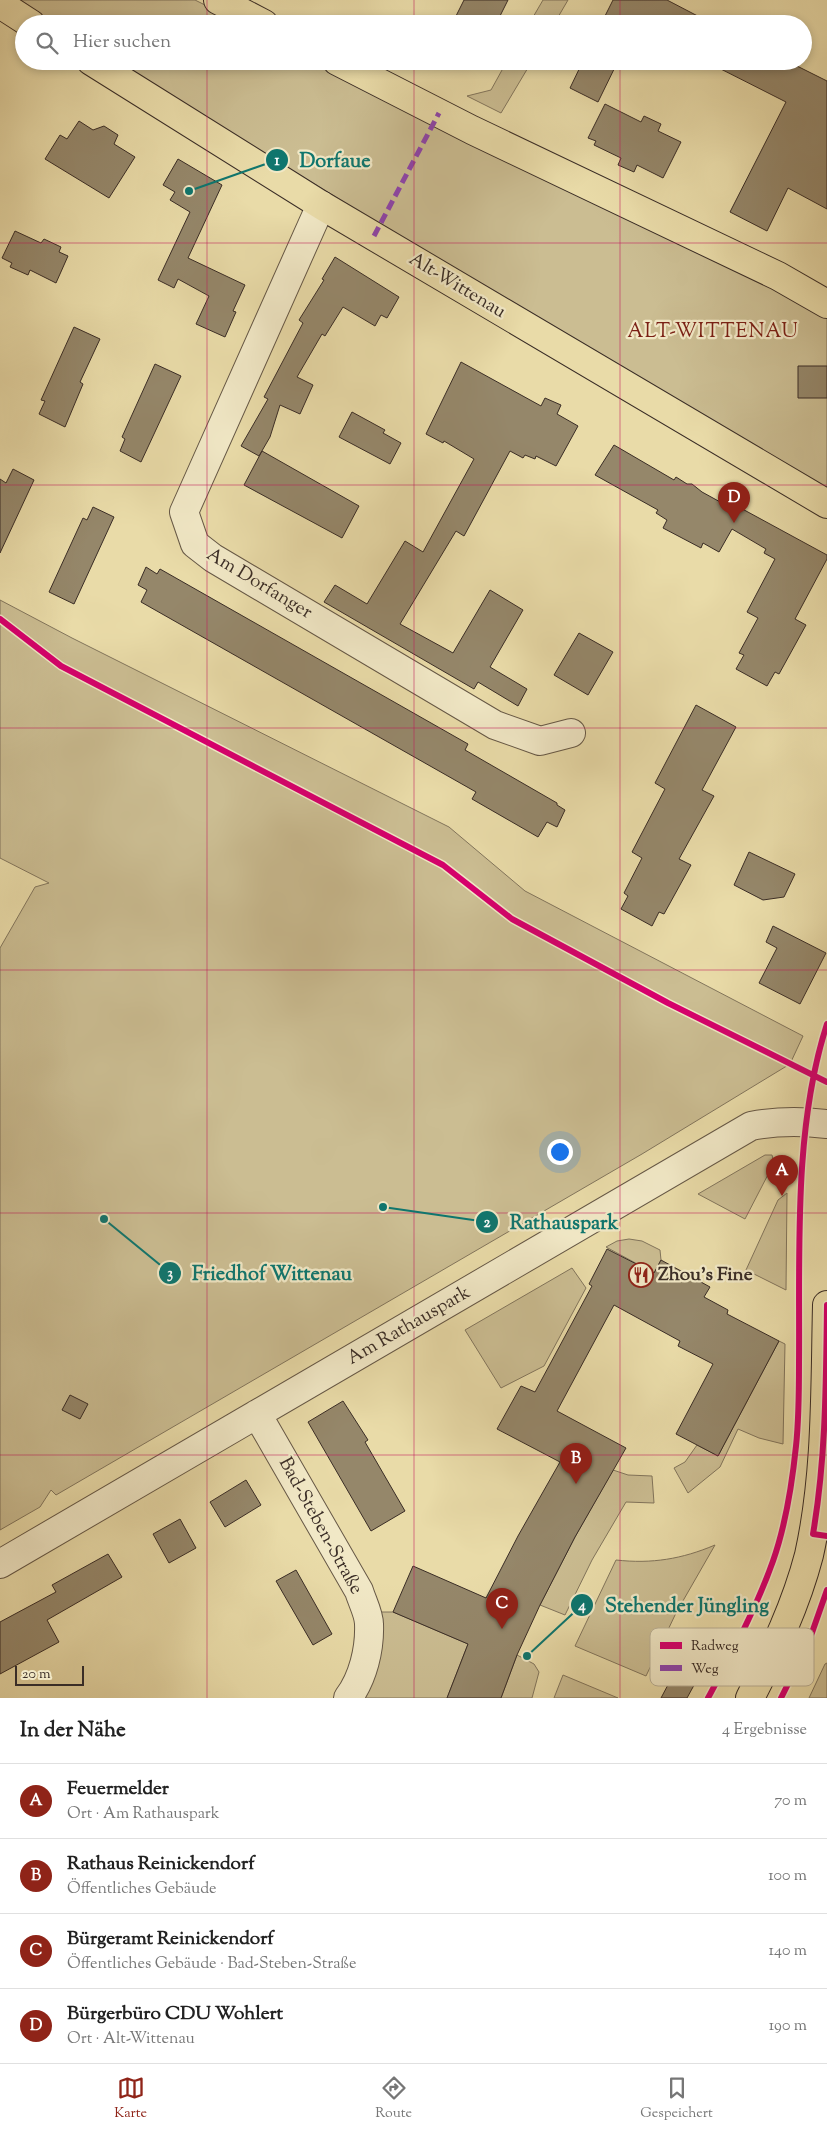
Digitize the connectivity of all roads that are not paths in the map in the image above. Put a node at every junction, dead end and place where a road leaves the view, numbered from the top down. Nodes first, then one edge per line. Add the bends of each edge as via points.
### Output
1 (218, 0) edge
2 (0, 4) edge
3 (17, 15) edge
4 (247, 15) edge
5 (105, 70) edge
6 (355, 70) edge
7 (321, 205) junction
8 (827, 304) edge
9 (827, 504) edge
10 (571, 733) dead end
11 (827, 1124) edge
12 (827, 1305) edge
13 (257, 1414) junction
14 (820, 1535) edge
15 (0, 1564) edge
16 (784, 1628) edge
17 (756, 1686) edge
18 (348, 1698) edge
19 (750, 1698) edge

1 - 4 main road
2 - 3 main road
5 - 7 main road, Alt-Wittenau
6 - 8 main road via 472,130 778,276
7 - 9 main road, Alt-Wittenau
7 - 10 street, Am Dorfanger via 184,512 194,544 495,725 540,741
11 - 13 street, Am Rathauspark via 796,1121 751,1126
12 - 14 main road
13 - 15 street, Am Rathauspark
13 - 18 street, Bad-Steben-Straße via 359,1591 369,1623 366,1658 356,1687
14 - 16 main road
17 - 19 main road

